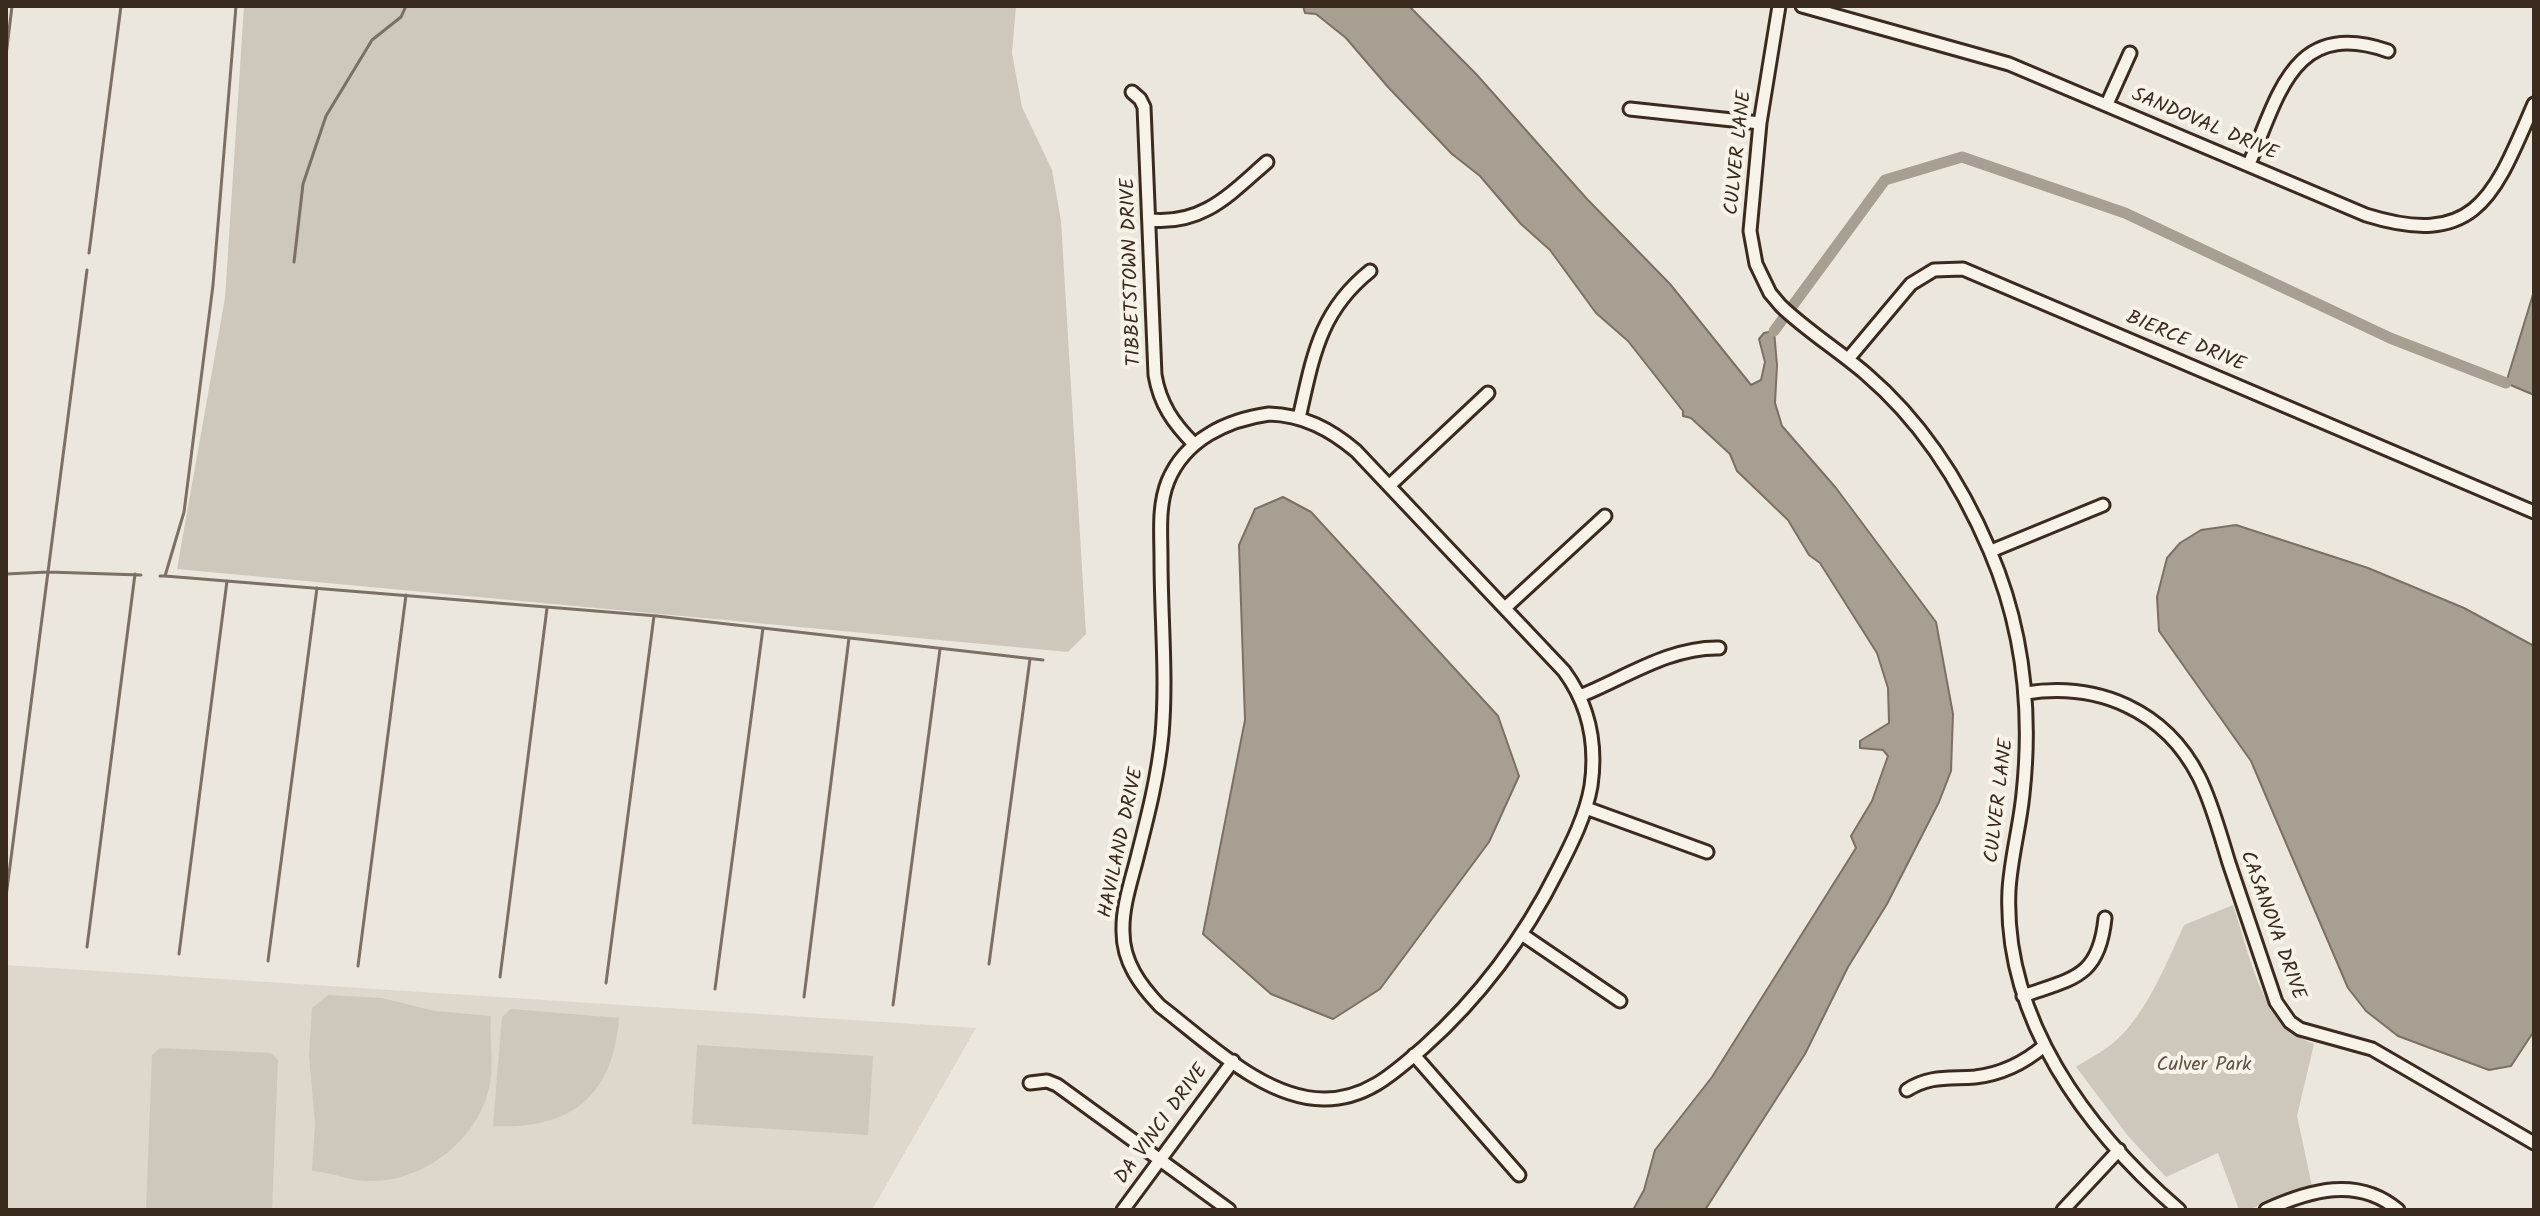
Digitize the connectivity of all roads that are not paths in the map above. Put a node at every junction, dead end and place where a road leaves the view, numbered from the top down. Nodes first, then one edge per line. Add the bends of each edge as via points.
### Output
1 (1779, 6) edge
2 (1802, 6) edge
3 (2388, 51) dead end
4 (2130, 53) dead end
5 (1132, 92) dead end
6 (2107, 104) junction
7 (2534, 104) edge
8 (1630, 109) dead end
9 (1760, 123) junction
10 (1267, 162) dead end
11 (2249, 164) junction
12 (1150, 220) junction
13 (1370, 271) dead end
14 (1848, 359) junction
15 (1488, 393) dead end
16 (1299, 418) junction
17 (1194, 444) junction
18 (1389, 486) junction
19 (2103, 505) dead end
20 (2534, 512) edge
21 (1605, 516) dead end
22 (1991, 551) junction
23 (1505, 608) junction
24 (1719, 648) dead end
25 (2026, 693) junction
26 (1580, 696) junction
27 (1586, 808) junction
28 (1707, 852) dead end
29 (2105, 918) dead end
30 (1523, 935) junction
31 (2023, 996) junction
32 (1620, 1001) dead end
33 (2044, 1046) junction
34 (1414, 1055) junction
35 (1233, 1061) junction
36 (1030, 1083) dead end
37 (1907, 1090) dead end
38 (2534, 1143) edge
39 (2119, 1150) junction
40 (1159, 1160) junction
41 (1519, 1175) dead end
42 (1123, 1210) edge
43 (1229, 1210) edge
44 (2063, 1210) edge
45 (2179, 1210) edge
46 (2266, 1210) edge
47 (2398, 1210) edge

1 - 9 street, CULVER LANE
2 - 6 street, SANDOVAL DRIVE via 2009,64
3 - 11 street via 2345,43 2317,49 2298,62
4 - 6 street
5 - 12 street, TIBBETSTOWN DRIVE via 1144,107
6 - 11 street, SANDOVAL DRIVE
7 - 11 street, SANDOVAL DRIVE via 2495,187 2476,207 2440,224 2410,226 2366,215
8 - 9 street
9 - 14 street, CULVER LANE via 1750,231 1756,264 1770,293 1792,318
10 - 12 street via 1205,212 1177,221
12 - 17 street, TIBBETSTOWN DRIVE via 1158,393
13 - 16 street via 1341,298 1324,325
14 - 20 street, BIERCE DRIVE via 1911,284 1934,270 1963,269
14 - 22 street, CULVER LANE via 1936,452
15 - 18 street
16 - 17 street, HAVILAND DRIVE via 1254,416
16 - 18 street, HAVILAND DRIVE via 1341,438
17 - 35 street, HAVILAND DRIVE via 1174,469 1162,500 1162,737 1123,933 1128,960 1147,992
18 - 23 street, HAVILAND DRIVE
19 - 22 street
21 - 23 street
22 - 25 street, CULVER LANE via 2015,626
23 - 26 street, HAVILAND DRIVE via 1564,671
24 - 26 street via 1671,655
25 - 31 street, CULVER LANE via 2027,759 2009,891 2011,945
25 - 38 street, CASANOVA DRIVE via 2081,691 2117,700 2154,721 2180,747 2201,781 2276,1002 2290,1022 2309,1034 2372,1049
26 - 27 street, HAVILAND DRIVE via 1593,745
27 - 28 street
27 - 30 street, HAVILAND DRIVE
29 - 31 street via 2103,941 2080,975
30 - 32 street
30 - 34 street, HAVILAND DRIVE via 1456,1017
31 - 33 street, CULVER LANE
33 - 37 street via 1994,1073 1923,1080
33 - 39 street, CULVER LANE
34 - 35 street, HAVILAND DRIVE via 1371,1088 1324,1099 1272,1087
34 - 41 street
35 - 40 street, DA VINCI DRIVE
36 - 40 street via 1057,1085
39 - 44 street
39 - 45 street, CULVER LANE
40 - 42 street, DA VINCI DRIVE
40 - 43 street
46 - 47 street via 2334,1189 2364,1191

